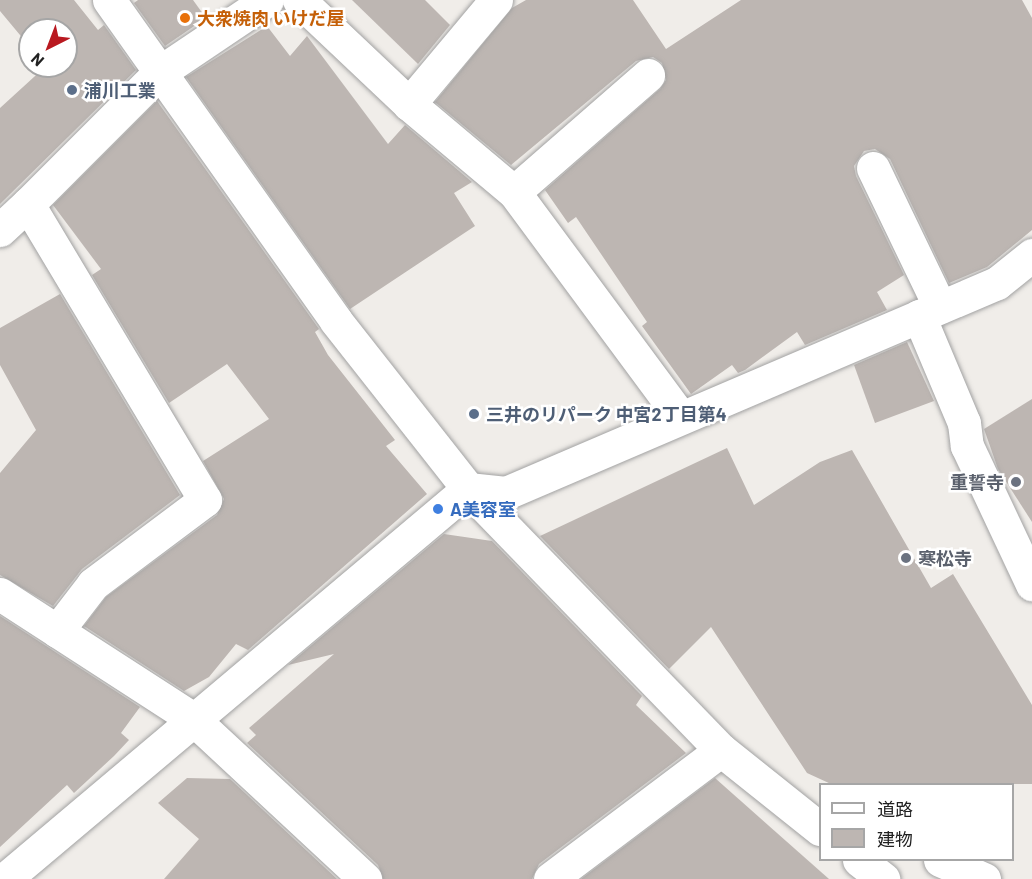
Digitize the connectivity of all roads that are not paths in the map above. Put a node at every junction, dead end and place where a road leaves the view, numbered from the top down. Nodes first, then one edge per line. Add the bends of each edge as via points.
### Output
1 (109, 0) edge
2 (267, 0) edge
3 (299, 0) edge
4 (496, 0) edge
5 (160, 72) junction
6 (648, 75) dead end
7 (409, 105) junction
8 (873, 168) dead end
9 (514, 192) junction
10 (28, 204) junction
11 (0, 230) edge
12 (1032, 255) edge
13 (930, 311) junction
14 (680, 416) junction
15 (468, 489) junction
16 (1032, 584) edge
17 (0, 594) edge
18 (57, 632) junction
19 (193, 718) junction
20 (721, 750) junction
21 (808, 808) edge
22 (819, 827) edge
23 (860, 861) edge
24 (942, 861) edge
25 (6, 879) edge
26 (365, 879) edge
27 (550, 879) edge
28 (883, 879) edge
29 (984, 879) edge

1 - 5 street
2 - 5 street
3 - 7 street
4 - 7 street
5 - 10 street
5 - 15 street via 336,321
6 - 9 street
7 - 9 street
8 - 13 street
9 - 14 street
10 - 11 street
10 - 18 street via 205,500 93,584
12 - 13 street via 998,283
13 - 14 street
13 - 16 street via 964,423 967,446
14 - 15 street via 507,493
15 - 19 street
15 - 20 street
17 - 18 street
18 - 19 street
19 - 25 street
19 - 26 street
20 - 21 street
20 - 27 street
21 - 22 street
23 - 28 street
24 - 29 street

